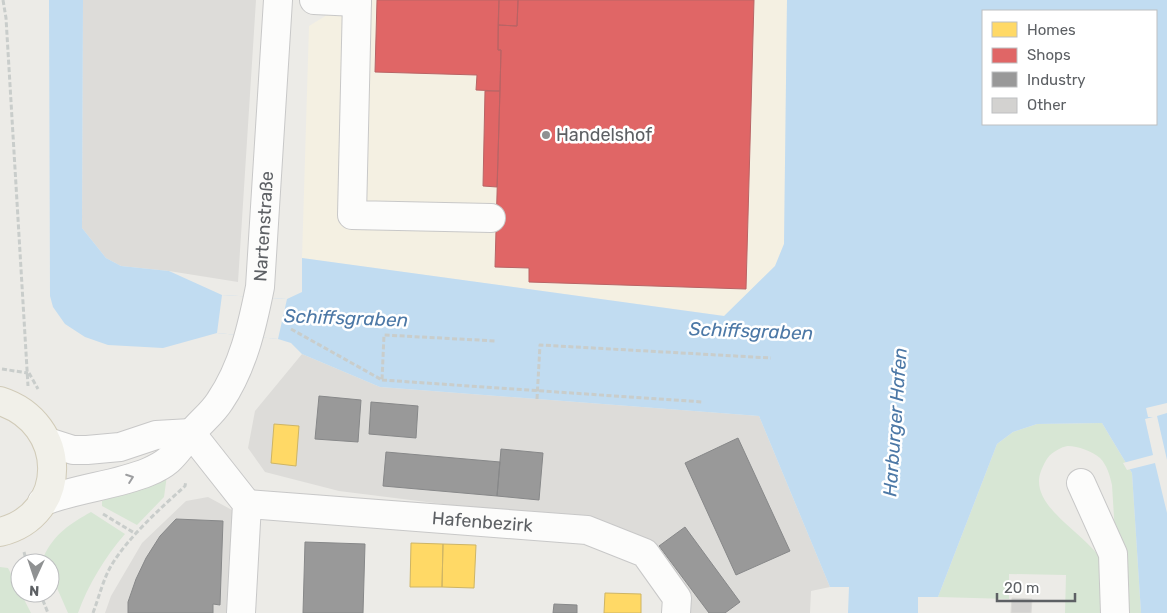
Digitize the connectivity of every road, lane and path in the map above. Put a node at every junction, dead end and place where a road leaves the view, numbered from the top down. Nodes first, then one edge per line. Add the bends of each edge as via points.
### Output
1 (3, 0) edge
2 (278, 0) edge
3 (314, 0) edge
4 (357, 1) edge
5 (491, 218) dead end
6 (291, 330) dead end
7 (496, 341) dead end
8 (771, 358) dead end
9 (382, 380) junction
10 (3, 390) edge
11 (538, 390) junction
12 (537, 399) dead end
13 (703, 402) dead end
14 (191, 433) junction
15 (48, 442) junction
16 (1081, 483) dead end
17 (169, 501) dead end
18 (42, 502) junction
19 (247, 504) junction
20 (102, 513) dead end
21 (0, 532) edge
22 (136, 534) junction
23 (93, 613) edge
24 (241, 613) edge
25 (676, 613) edge
26 (1116, 613) edge

1 - 10 path via 28,373
2 - 14 street, Nartenstraße via 258,297 242,360 220,401
3 - 4 street
4 - 5 street via 352,215
6 - 9 path
7 - 9 path via 384,335
8 - 11 path via 540,345
9 - 11 path
10 - 15 main road via 32,418
11 - 12 path
11 - 13 path
14 - 15 street via 156,435 120,447 87,450 72,450
18 -> 14 street, Nartenstraße via 121,482 149,471 170,461
14 - 19 street
15 - 18 main road via 52,473
16 - 26 street via 1113,554
17 - 22 path
18 - 21 main road via 24,521
19 - 24 street
19 - 25 street, Hafenbezirk via 587,530 645,553 677,598
20 - 22 path
22 - 23 path via 112,566

